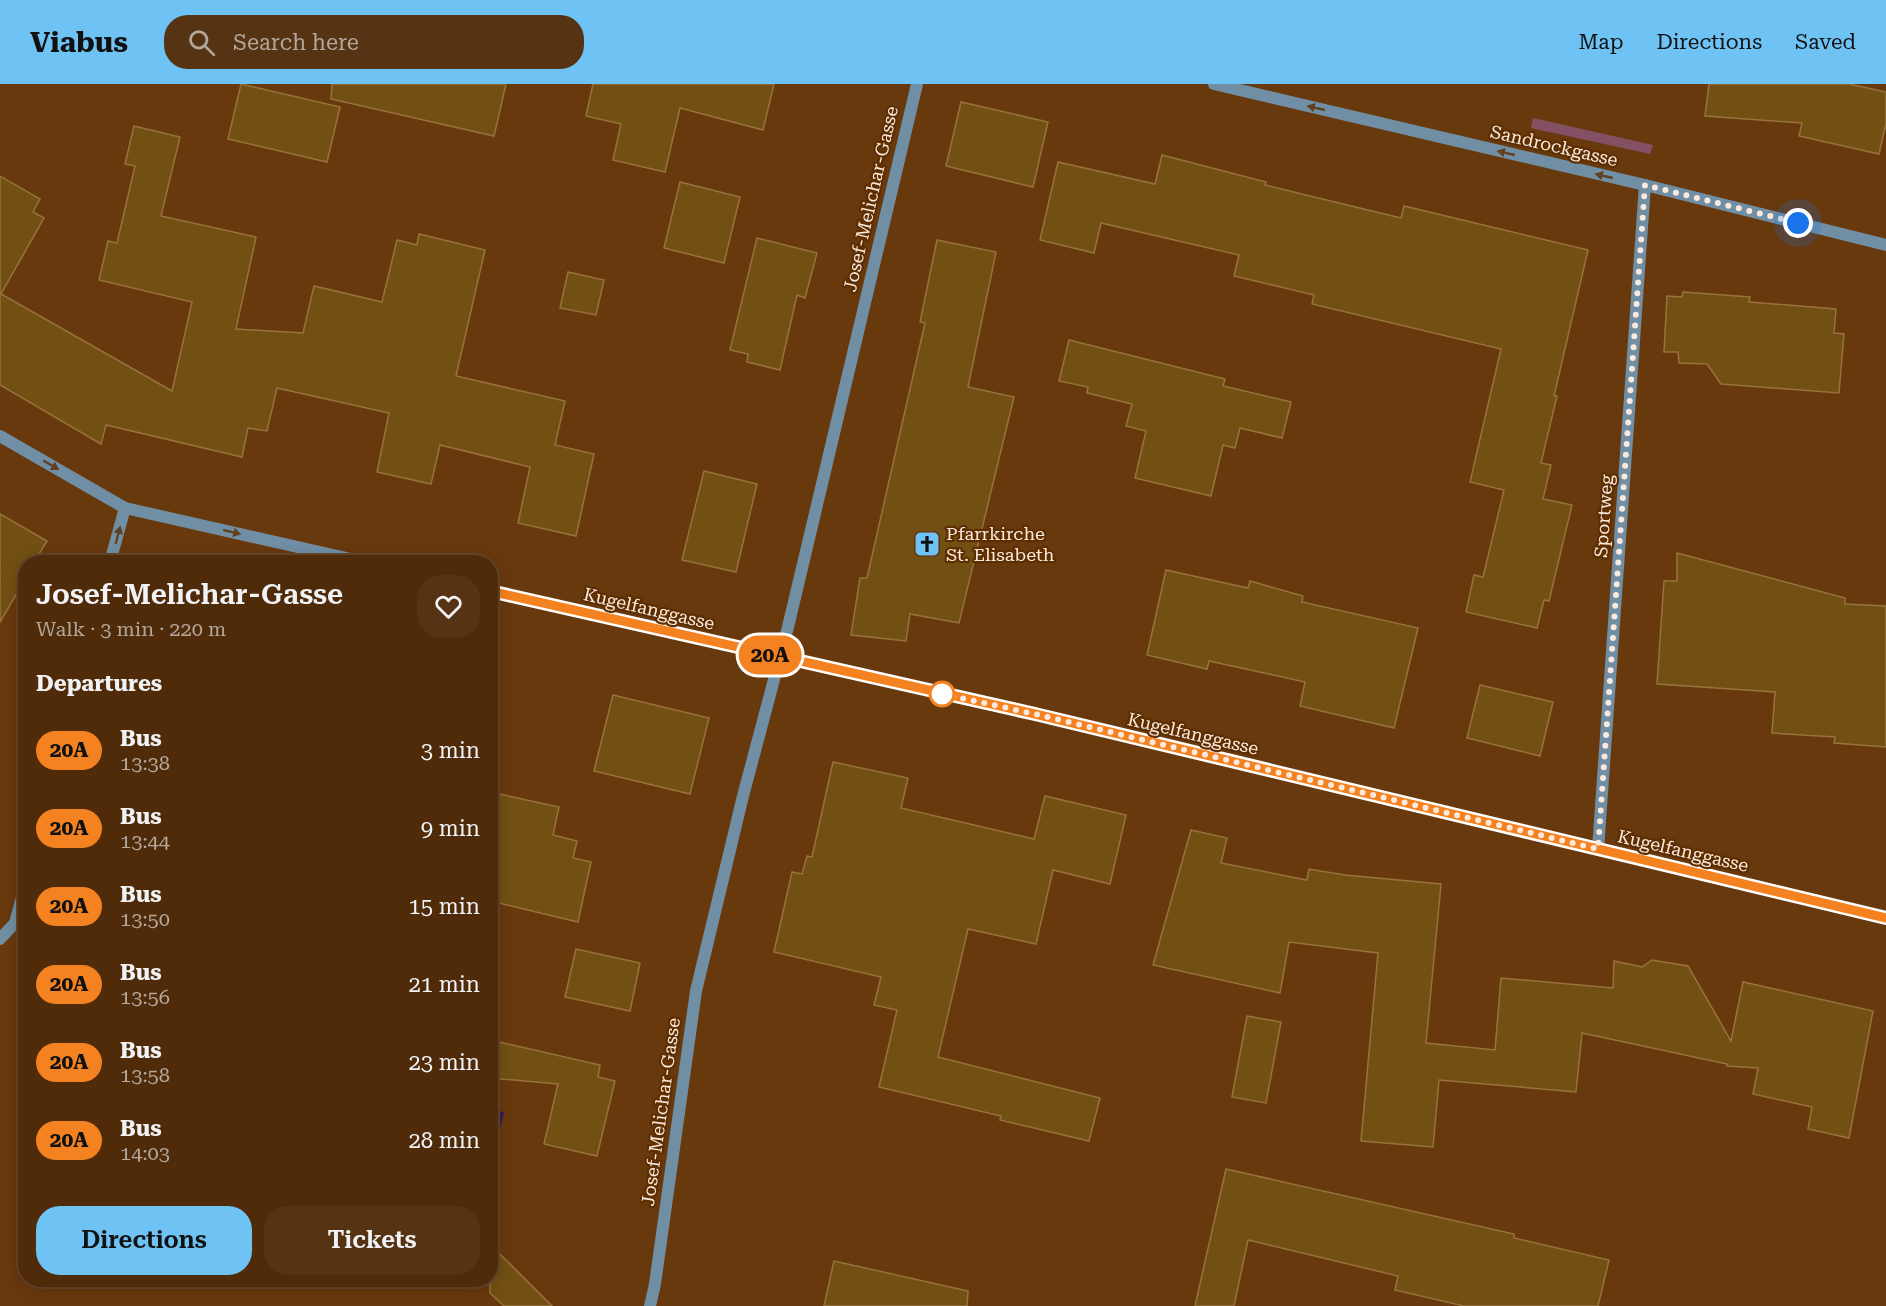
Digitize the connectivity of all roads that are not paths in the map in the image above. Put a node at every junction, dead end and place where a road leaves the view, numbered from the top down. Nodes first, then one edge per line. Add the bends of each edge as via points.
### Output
1 (917, 84) edge
2 (1214, 84) edge
3 (1645, 185) junction
4 (1886, 245) edge
5 (0, 436) edge
6 (125, 508) junction
7 (112, 555) edge
8 (333, 555) edge
9 (498, 593) edge
10 (781, 658) junction
11 (1598, 849) junction
12 (18, 912) edge
13 (1886, 918) edge
14 (0, 939) edge
15 (650, 1306) edge

1 - 10 street, Josef-Melichar-Gasse
3 -> 2 street, Sandrockgasse
3 - 4 street, Sandrockgasse
3 - 11 street, Sportweg
5 -> 6 street
7 -> 6 street
6 -> 8 street
9 - 10 street, Kugelfanggasse
10 - 11 street, Kugelfanggasse via 1035,714
10 - 15 street, Josef-Melichar-Gasse via 696,991
11 - 13 street, Kugelfanggasse
12 - 14 street via 15,923

